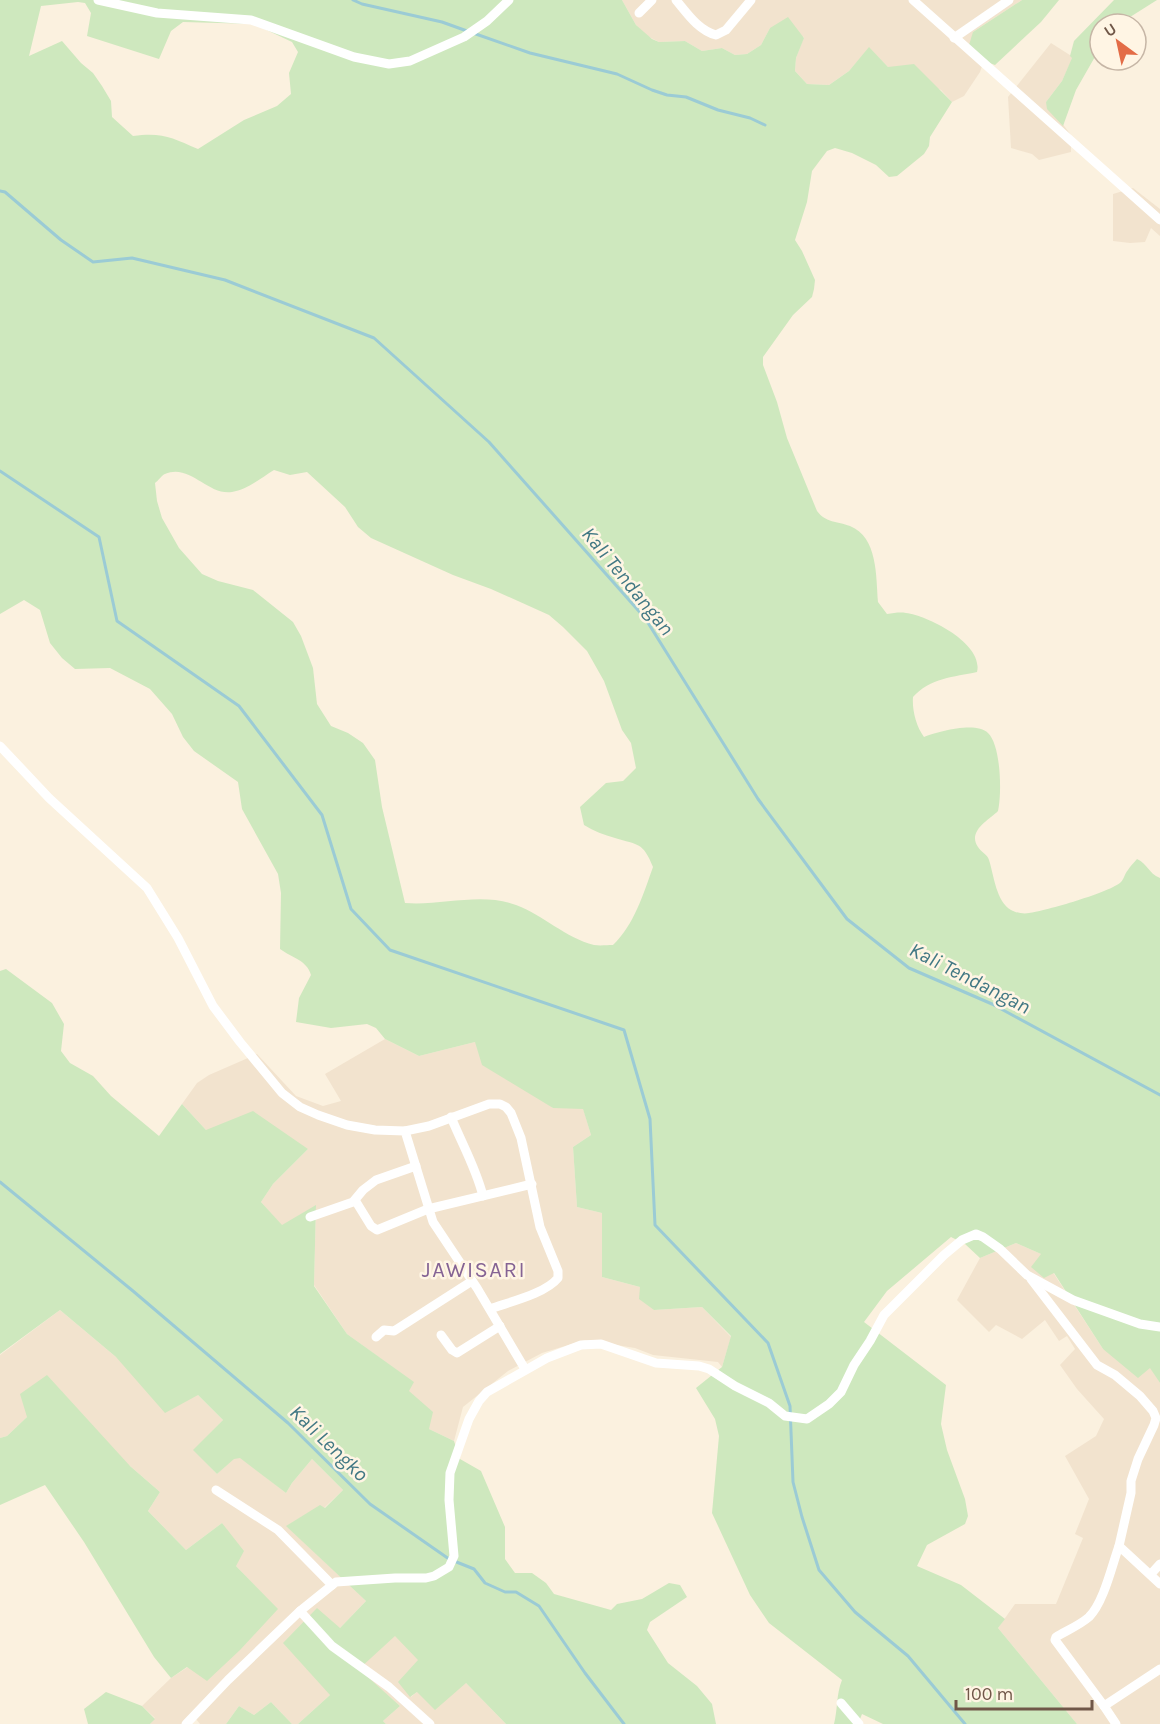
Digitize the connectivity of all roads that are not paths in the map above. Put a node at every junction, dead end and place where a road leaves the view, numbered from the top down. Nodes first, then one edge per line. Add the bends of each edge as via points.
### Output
1 (98, 0) edge
2 (509, 0) edge
3 (652, 0) edge
4 (676, 0) edge
5 (751, 0) edge
6 (913, 0) edge
7 (1009, 0) edge
8 (639, 13) dead end
9 (954, 38) junction
10 (1160, 220) edge
11 (0, 746) edge
12 (451, 1117) junction
13 (405, 1131) junction
14 (416, 1166) junction
15 (532, 1184) junction
16 (483, 1196) junction
17 (355, 1200) junction
18 (428, 1209) junction
19 (310, 1217) dead end
20 (1027, 1275) junction
21 (472, 1281) junction
22 (490, 1309) junction
23 (500, 1326) junction
24 (1160, 1327) edge
25 (441, 1335) dead end
26 (376, 1337) dead end
27 (525, 1369) junction
28 (216, 1490) dead end
29 (1119, 1546) junction
30 (1160, 1564) edge
31 (1151, 1574) junction
32 (1160, 1584) edge
33 (332, 1585) junction
34 (300, 1611) junction
35 (1160, 1669) edge
36 (841, 1703) dead end
37 (1104, 1706) junction
38 (186, 1724) edge
39 (430, 1724) edge
40 (859, 1724) edge
41 (1116, 1724) edge

1 - 2 street via 157,13 251,20 344,54 389,64 410,61 464,38
3 - 8 street
4 - 5 street via 694,22 716,35 726,30
6 - 9 street
7 - 9 street
9 - 10 street
11 - 13 street via 49,798 147,888 213,1006 282,1093 300,1107 328,1119 375,1130
12 - 13 street
12 - 15 street via 489,1104 506,1107 517,1124
12 - 16 street via 476,1170
13 - 14 street
14 - 17 street via 376,1180
14 - 18 street
15 - 16 street
15 - 22 street via 540,1227 558,1278 544,1289
16 - 18 street
17 - 18 street via 375,1230
17 - 19 street
18 - 21 street
20 - 24 street via 1106,1313
20 - 27 street via 983,1237 976,1234 962,1240 884,1315 841,1392 807,1419 785,1416 709,1369 656,1363 601,1344 570,1348
20 - 29 street via 1097,1365 1140,1396 1156,1418 1131,1481
21 - 22 street
21 - 26 street via 394,1331 384,1330
22 - 23 street
23 - 25 street via 457,1353
23 - 27 street
27 - 33 street via 487,1392 462,1437 450,1473 454,1556 449,1567 426,1578 341,1581
28 - 33 street via 279,1530
29 - 31 street
29 - 37 street via 1092,1613 1054,1638
30 - 31 street
31 - 32 street
33 - 34 street
34 - 38 street
34 - 39 street via 332,1646 389,1687
35 - 37 street
36 - 40 street
37 - 41 street

